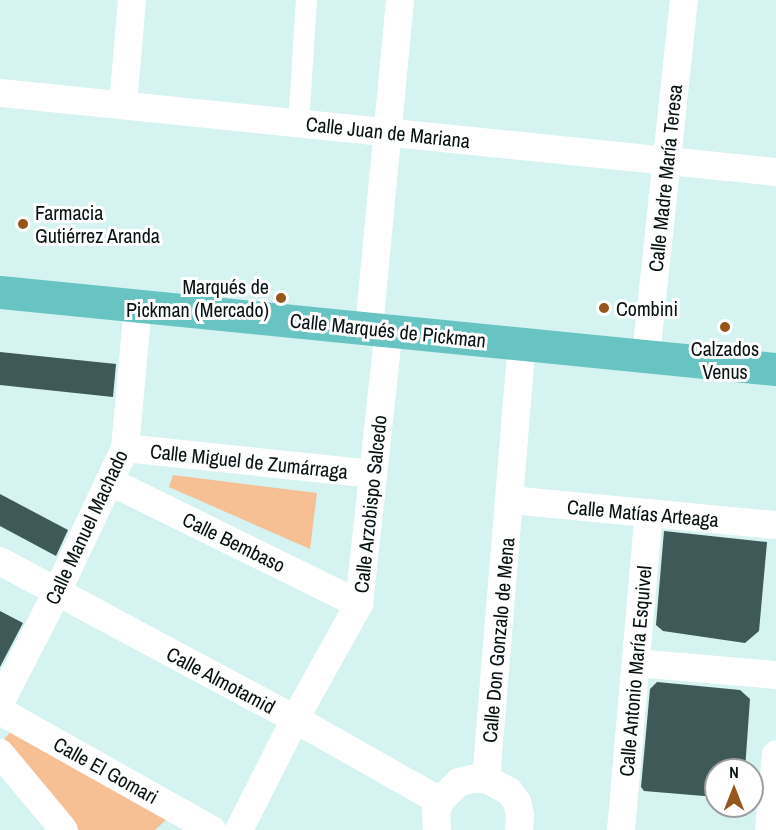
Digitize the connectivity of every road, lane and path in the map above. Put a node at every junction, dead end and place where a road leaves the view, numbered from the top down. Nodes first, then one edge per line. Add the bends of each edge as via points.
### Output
1 (132, 0) edge
2 (306, 0) edge
3 (400, 0) edge
4 (684, 0) edge
5 (0, 93) edge
6 (123, 105) junction
7 (298, 123) junction
8 (388, 132) junction
9 (667, 161) junction
10 (776, 172) edge
11 (0, 292) edge
12 (138, 305) junction
13 (379, 329) junction
14 (522, 343) junction
15 (646, 355) junction
16 (776, 369) edge
17 (134, 463) junction
18 (373, 474) junction
19 (109, 481) junction
20 (510, 500) junction
21 (649, 513) junction
22 (776, 525) edge
23 (0, 561) edge
24 (57, 592) junction
25 (359, 604) junction
26 (636, 663) junction
27 (776, 675) edge
28 (0, 703) edge
29 (0, 711) edge
30 (295, 719) junction
31 (0, 753) edge
32 (776, 754) edge
33 (486, 779) junction
34 (440, 801) junction
35 (527, 829) edge
36 (64, 830) edge
37 (212, 830) edge
38 (239, 830) edge
39 (437, 830) edge
40 (621, 830) edge
41 (769, 830) edge

1 - 6 street
2 - 7 street
3 - 8 street, Calle Arzobispo Salcedo
4 - 9 street, Calle Madre María Teresa
5 - 6 street, Calle Juan de Mariana
6 - 7 street, Calle Juan de Mariana
7 - 8 street, Calle Juan de Mariana
8 - 9 street, Calle Juan de Mariana
8 - 13 street, Calle Arzobispo Salcedo
9 - 10 street, Calle Juan de Mariana
9 - 15 street, Calle Madre María Teresa
11 - 12 main road, Calle Marqués de Pickman
12 - 13 main road, Calle Marqués de Pickman
12 - 17 street, Calle Manuel Machado
13 - 14 main road, Calle Marqués de Pickman
13 - 18 street, Calle Arzobispo Salcedo
14 - 15 main road, Calle Marqués de Pickman
14 - 20 street, Calle Don Gonzalo de Mena
15 - 16 main road, Calle Marqués de Pickman
17 - 17 street via 135,483 350,590 364,482 143,459
17 - 18 street, Calle Miguel de Zumárraga
17 - 19 street, Calle Manuel Machado
18 - 25 street, Calle Arzobispo Salcedo
19 - 24 street, Calle Manuel Machado
19 - 25 street, Calle Bembaso
20 - 21 street, Calle Matías Arteaga
20 - 33 street, Calle Don Gonzalo de Mena
21 - 22 street, Calle Matías Arteaga
21 - 26 street, Calle Antonio María Esquivel
23 - 24 street, Calle Almotamid
24 - 28 street, Calle Manuel Machado
24 - 30 street, Calle Almotamid
25 - 30 street, Calle Arzobispo Salcedo
26 - 27 street
26 - 40 street, Calle Antonio María Esquivel
29 - 37 street, Calle El Gomari
30 - 34 street, Calle Almotamid
30 - 38 street, Calle Arzobispo Salcedo
31 - 36 street
32 - 41 street
33 - 34 street via 459,782
33 - 35 street via 509,791
34 - 39 street

